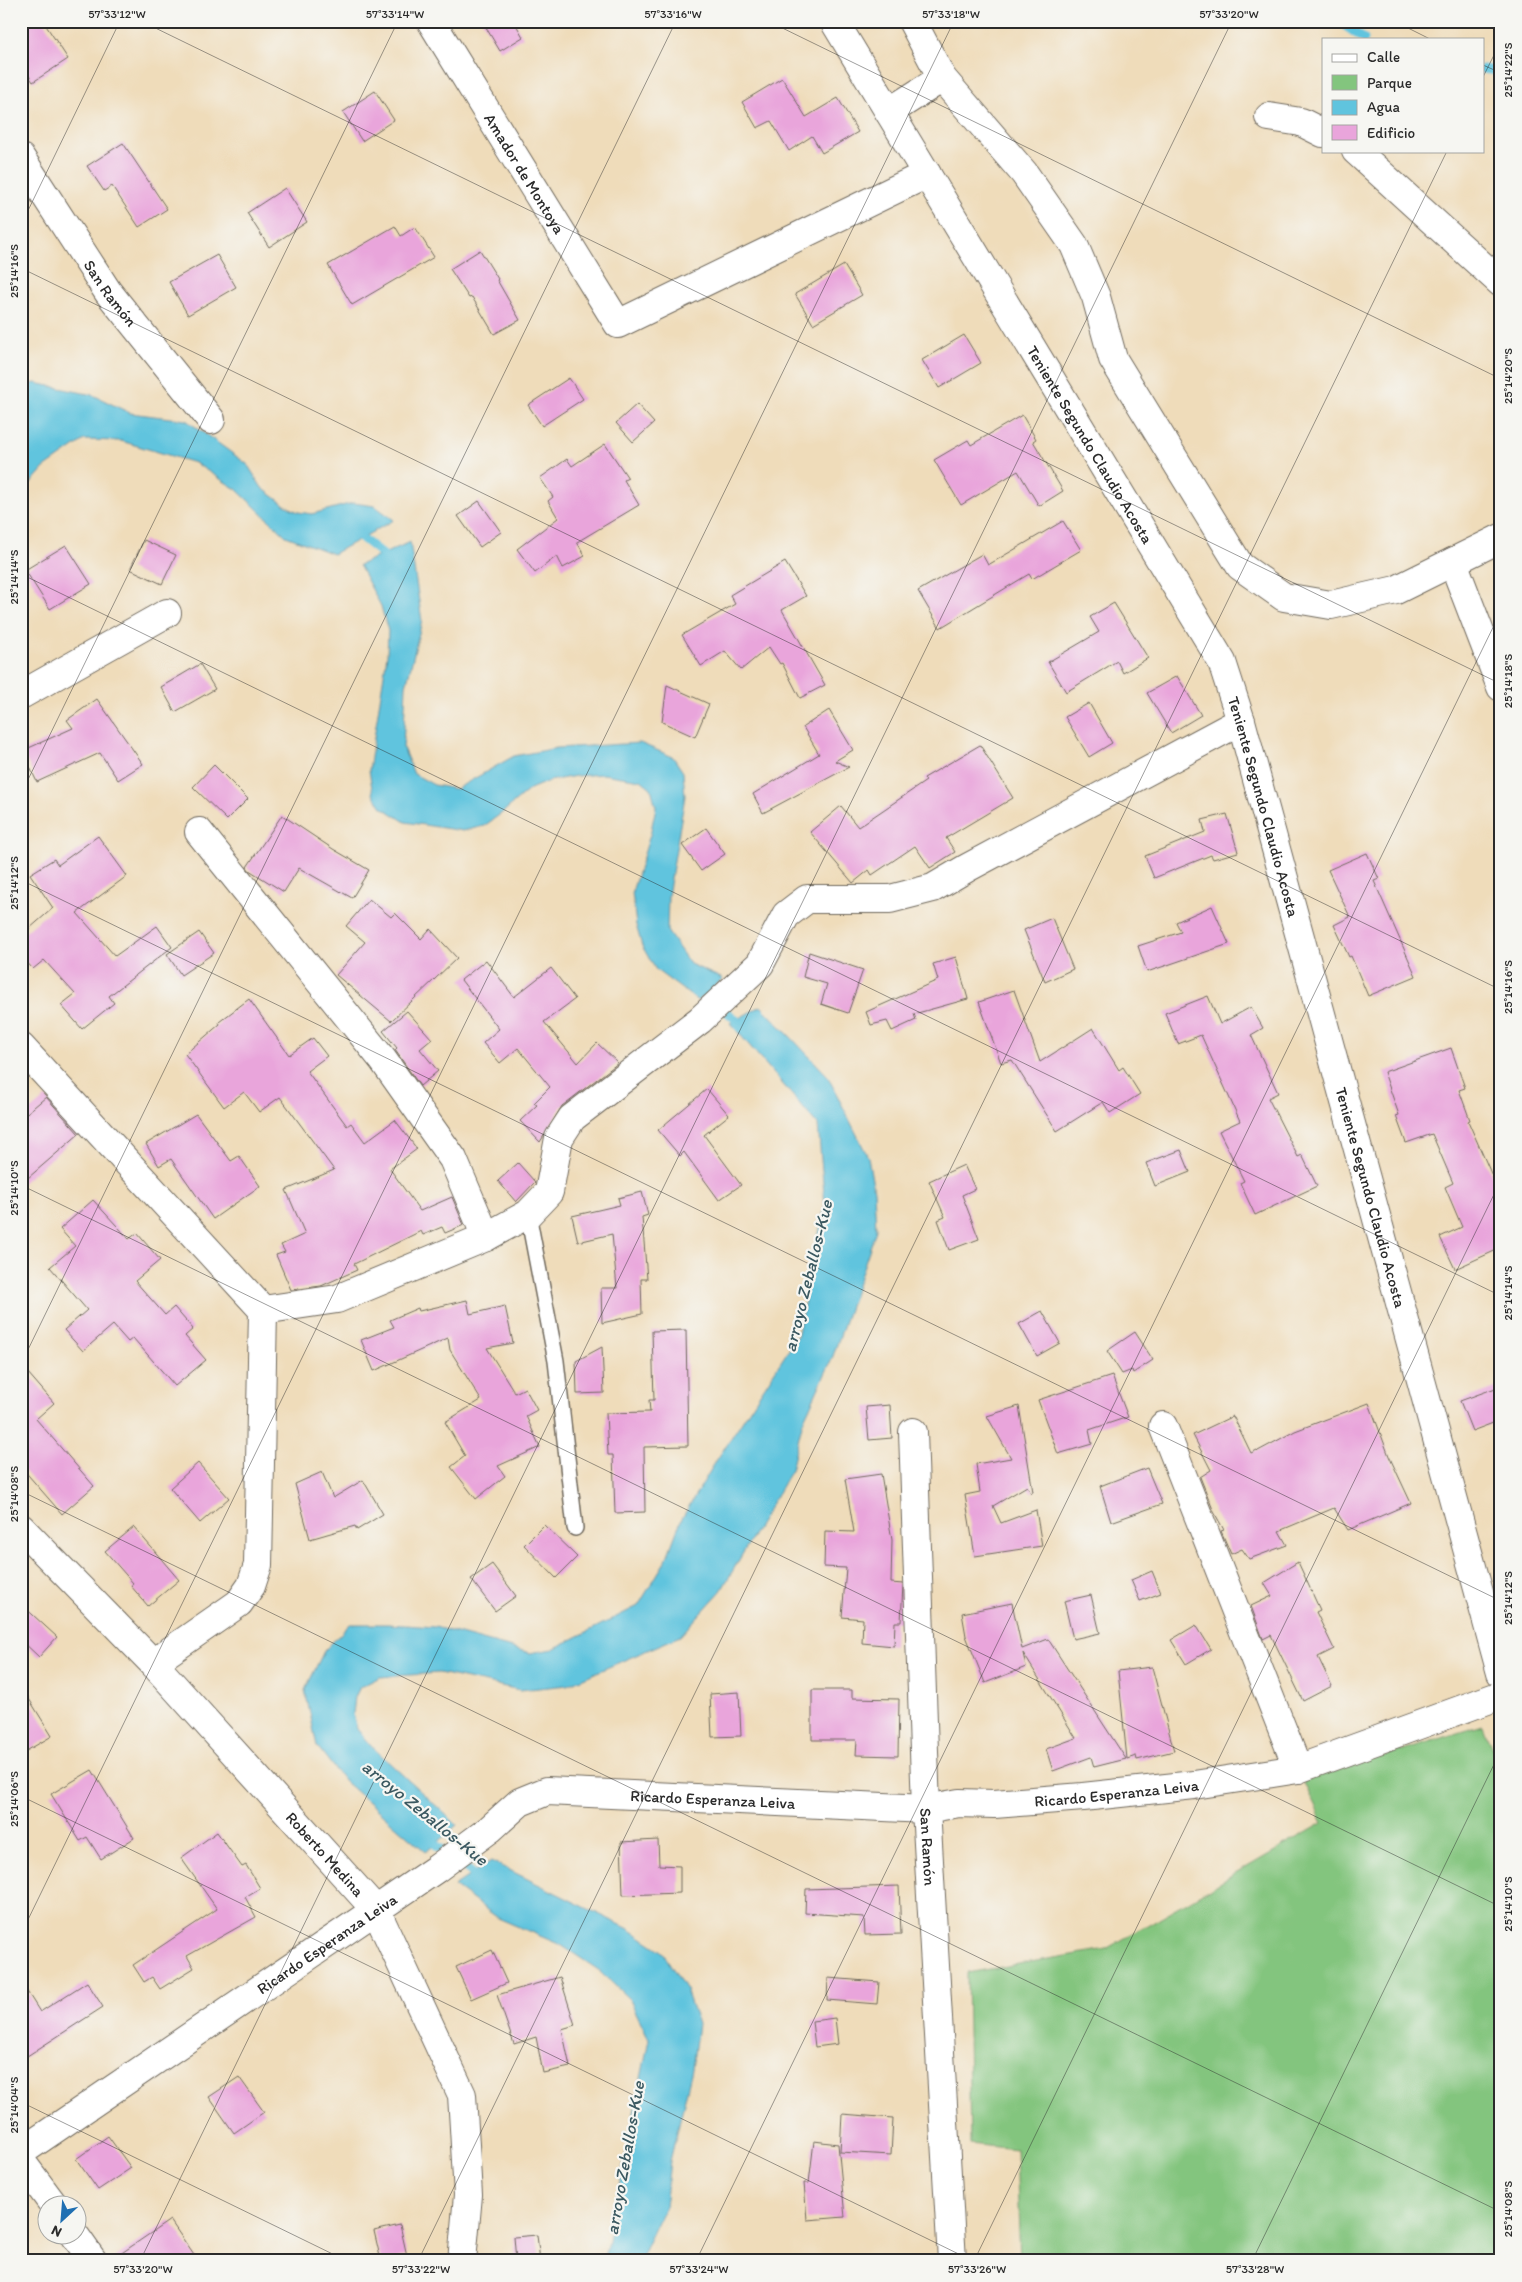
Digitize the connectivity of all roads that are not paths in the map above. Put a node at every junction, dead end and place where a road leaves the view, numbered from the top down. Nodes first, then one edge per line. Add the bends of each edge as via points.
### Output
1 (431, 21) edge
2 (834, 21) edge
3 (912, 21) edge
4 (942, 78) junction
5 (889, 112) junction
6 (1269, 117) dead end
7 (1322, 132) edge
8 (1357, 152) edge
9 (22, 160) edge
10 (927, 174) junction
11 (1501, 283) edge
12 (211, 420) dead end
13 (1501, 538) edge
14 (1453, 562) junction
15 (167, 613) dead end
16 (1501, 687) edge
17 (21, 695) edge
18 (1241, 721) junction
19 (199, 832) dead end
20 (21, 1047) edge
21 (528, 1214) junction
22 (486, 1236) junction
23 (263, 1310) junction
24 (1163, 1426) dead end
25 (913, 1432) dead end
26 (21, 1528) edge
27 (574, 1528) dead end
28 (153, 1663) junction
29 (1501, 1673) edge
30 (1501, 1695) edge
31 (1298, 1768) junction
32 (926, 1809) junction
33 (376, 1910) junction
34 (21, 2152) edge
35 (21, 2161) edge
36 (46, 2194) edge
37 (81, 2244) edge
38 (93, 2261) edge
39 (462, 2261) edge
40 (952, 2261) edge

1 - 10 street, Amador de Montoya via 618,324
2 - 5 street, Teniente Segundo Claudio Acosta
3 - 4 street
4 - 5 street
4 - 14 street via 1024,173 1074,245 1096,297 1114,359 1240,566 1284,597 1331,605 1396,590
5 - 10 street, Teniente Segundo Claudio Acosta
6 - 7 street via 1301,122
8 - 11 street
9 - 12 street, San Ramón via 108,292
10 - 18 street, Teniente Segundo Claudio Acosta via 1222,662
13 - 14 street
14 - 16 street
15 - 17 street
18 - 21 street via 933,888 890,900 807,899 786,915 760,964 700,1020 572,1118 559,1138 549,1192
18 - 29 street, Teniente Segundo Claudio Acosta
19 - 22 street via 383,1060 453,1158
20 - 23 street
21 - 22 street
21 - 27 lane via 556,1361
22 - 23 street via 338,1299
23 - 28 street via 258,1565 251,1586 239,1603
24 - 31 street
25 - 32 street, San Ramón
26 - 28 street, Roberto Medina
28 - 33 street, Roberto Medina
30 - 31 street, Ricardo Esperanza Leiva
31 - 32 street, Ricardo Esperanza Leiva via 1194,1785 994,1804 959,1803
32 - 33 street, Ricardo Esperanza Leiva via 547,1791 520,1802 490,1829
32 - 40 street, San Ramón
33 - 34 street, Ricardo Esperanza Leiva
33 - 39 street, Roberto Medina via 462,2095 468,2195
35 - 36 street
37 - 38 street

